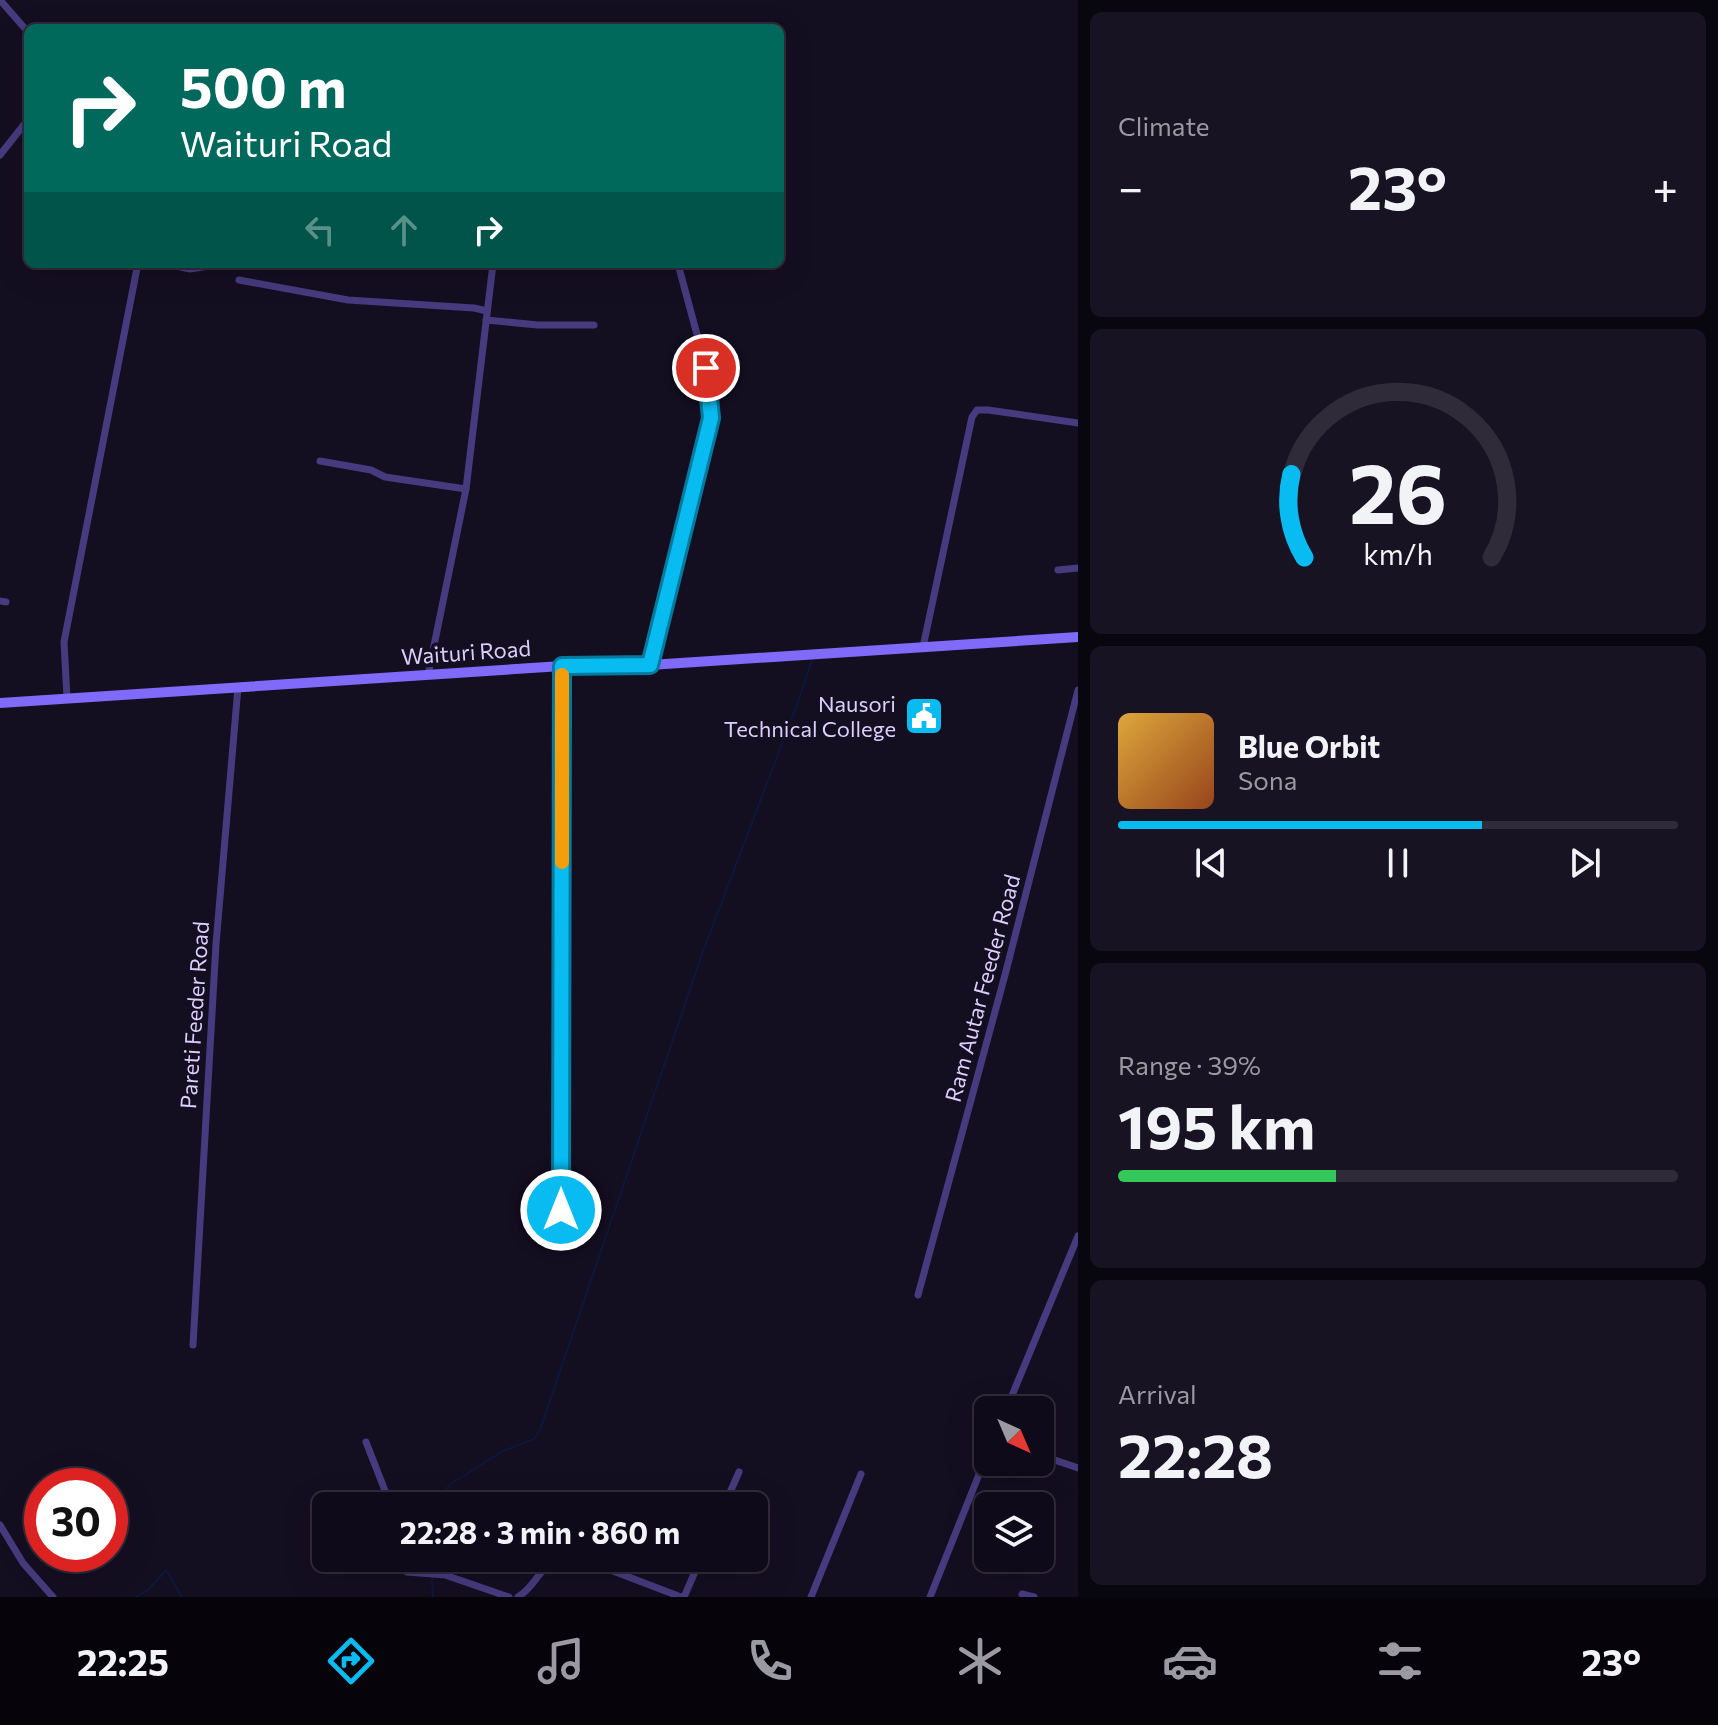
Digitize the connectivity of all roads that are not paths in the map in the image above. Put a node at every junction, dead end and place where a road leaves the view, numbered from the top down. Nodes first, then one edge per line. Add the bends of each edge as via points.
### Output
1 (0, 0) edge
2 (24, 27) edge
3 (24, 125) edge
4 (0, 155) edge
5 (137, 268) edge
6 (493, 268) edge
7 (679, 268) edge
8 (239, 280) dead end
9 (487, 316) junction
10 (594, 325) dead end
11 (1078, 423) edge
12 (320, 461) dead end
13 (466, 489) junction
14 (1078, 568) edge
15 (1058, 570) dead end
16 (1078, 637) edge
17 (923, 647) junction
18 (650, 665) junction
19 (562, 666) junction
20 (428, 675) junction
21 (238, 687) junction
22 (1078, 690) edge
23 (67, 698) junction
24 (0, 703) edge
25 (561, 1210) dead end
26 (1078, 1236) edge
27 (918, 1295) dead end
28 (193, 1345) dead end
29 (1012, 1396) edge
30 (366, 1442) dead end
31 (1054, 1460) edge
32 (1078, 1468) edge
33 (739, 1472) dead end
34 (861, 1474) dead end
35 (978, 1476) edge
36 (386, 1492) edge
37 (730, 1492) edge
38 (0, 1525) edge
39 (431, 1572) edge
40 (542, 1572) edge
41 (616, 1572) edge
42 (694, 1572) edge
43 (1022, 1594) dead end
44 (53, 1597) edge
45 (509, 1597) edge
46 (518, 1597) edge
47 (682, 1597) edge
48 (811, 1597) edge
49 (930, 1597) edge
50 (1034, 1597) edge

1 - 2 street
3 - 4 street
5 - 23 street via 64,642
6 - 9 street
7 - 18 street via 706,368 711,418
8 - 9 street via 348,300 474,308
9 - 10 street via 538,325
9 - 13 street
11 - 17 street via 988,410 977,410 972,417
12 - 13 street
13 - 20 street
14 - 15 street
16 - 17 main road, Waituri Road
17 - 18 main road, Waituri Road
18 - 19 main road, Waituri Road
19 - 20 main road, Waituri Road
19 - 25 street
20 - 21 main road, Waituri Road
21 - 23 main road, Waituri Road
21 - 28 street, Pareti Feeder Road via 216,944
22 - 27 street, Ram Autar Feeder Road
23 - 24 main road, Waituri Road
26 - 29 street
30 - 36 street
31 - 32 street
33 - 37 street
34 - 48 street
35 - 49 street
38 - 44 street via 23,1563
39 - 45 street
40 - 46 street
41 - 47 street
42 - 47 street
43 - 50 street

